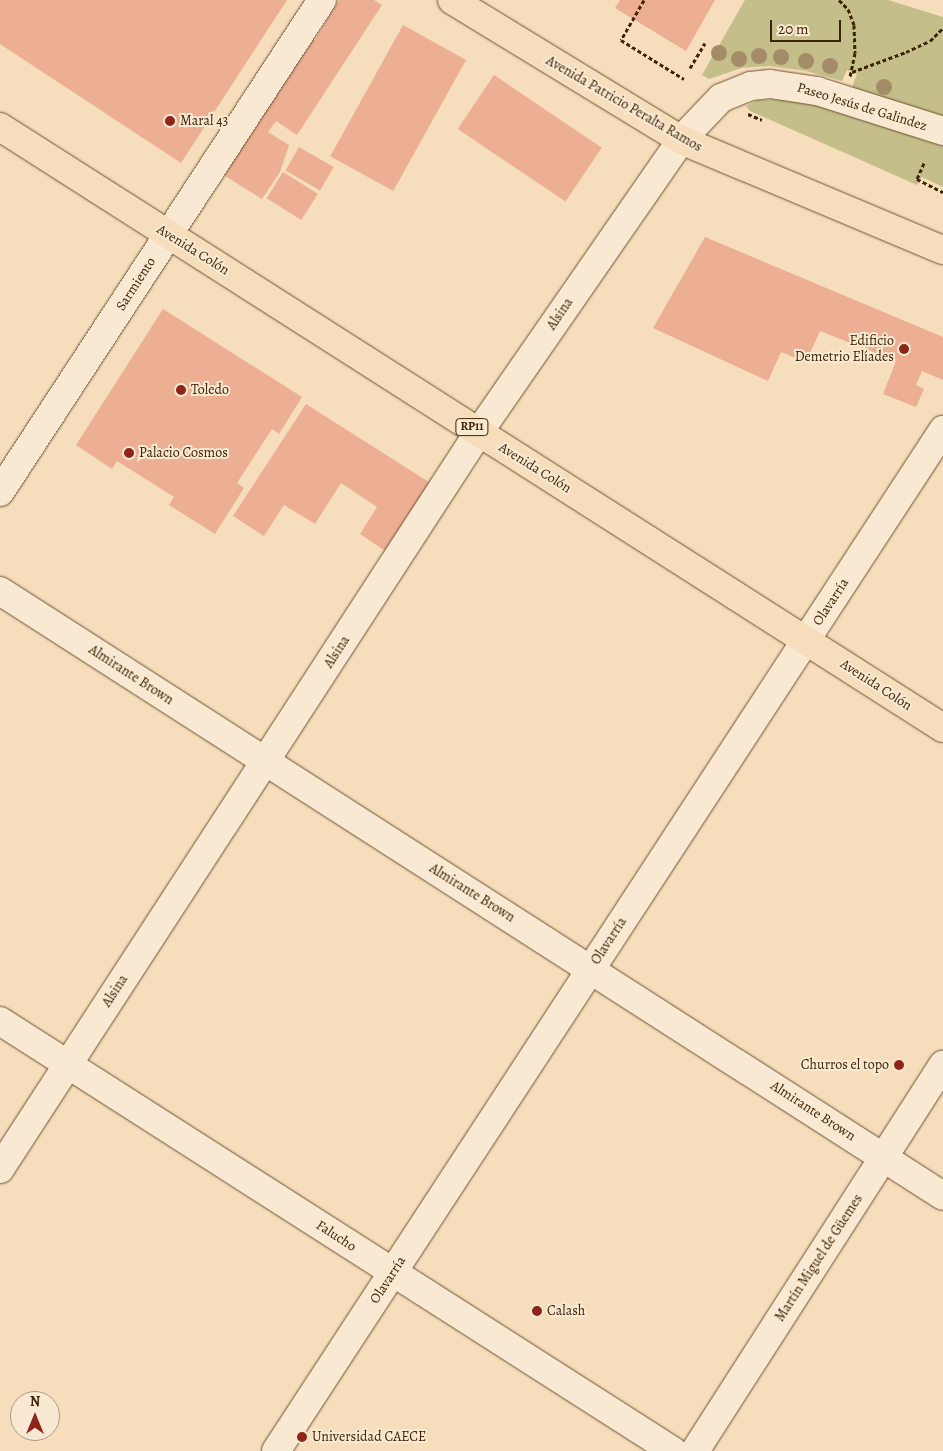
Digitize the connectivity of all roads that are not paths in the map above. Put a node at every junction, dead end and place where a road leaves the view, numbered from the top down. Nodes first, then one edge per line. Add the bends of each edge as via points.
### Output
1 (322, 0) edge
2 (452, 0) edge
3 (0, 127) edge
4 (943, 131) edge
5 (681, 140) junction
6 (168, 234) junction
7 (943, 250) edge
8 (943, 430) edge
9 (479, 432) junction
10 (0, 492) edge
11 (0, 591) edge
12 (806, 640) junction
13 (943, 728) edge
14 (265, 761) junction
15 (591, 968) junction
16 (0, 1021) edge
17 (67, 1064) junction
18 (943, 1065) edge
19 (884, 1157) junction
20 (0, 1169) edge
21 (943, 1196) edge
22 (393, 1272) junction
23 (276, 1451) edge
24 (673, 1451) edge
25 (695, 1451) edge

1 - 6 street, Sarmiento
2 - 5 main road, Avenida Patricio Peralta Ramos
3 - 6 main road, Avenida Colón / RP11
4 - 5 street, Paseo Jesús de Galindez via 817,91 770,84 751,86 721,98
5 - 7 main road, Avenida Patricio Peralta Ramos
5 - 9 street, Alsina
6 - 9 main road, Avenida Colón / RP11
6 - 10 street, Sarmiento
8 - 12 street, Olavarría
9 - 12 main road, Avenida Colón / RP11
9 - 14 street, Alsina
11 - 14 street, Almirante Brown
12 - 13 main road, Avenida Colón / RP11
12 - 15 street, Olavarría
14 - 15 street, Almirante Brown
14 - 17 street, Alsina
15 - 19 street, Almirante Brown
15 - 22 street, Olavarría
16 - 17 street, Falucho
17 - 20 street, Alsina
17 - 22 street, Falucho
18 - 19 street, Martín Miguel de Güemes
19 - 21 street, Almirante Brown
19 - 25 street, Martín Miguel de Güemes
22 - 23 street, Olavarría
22 - 24 street, Falucho

